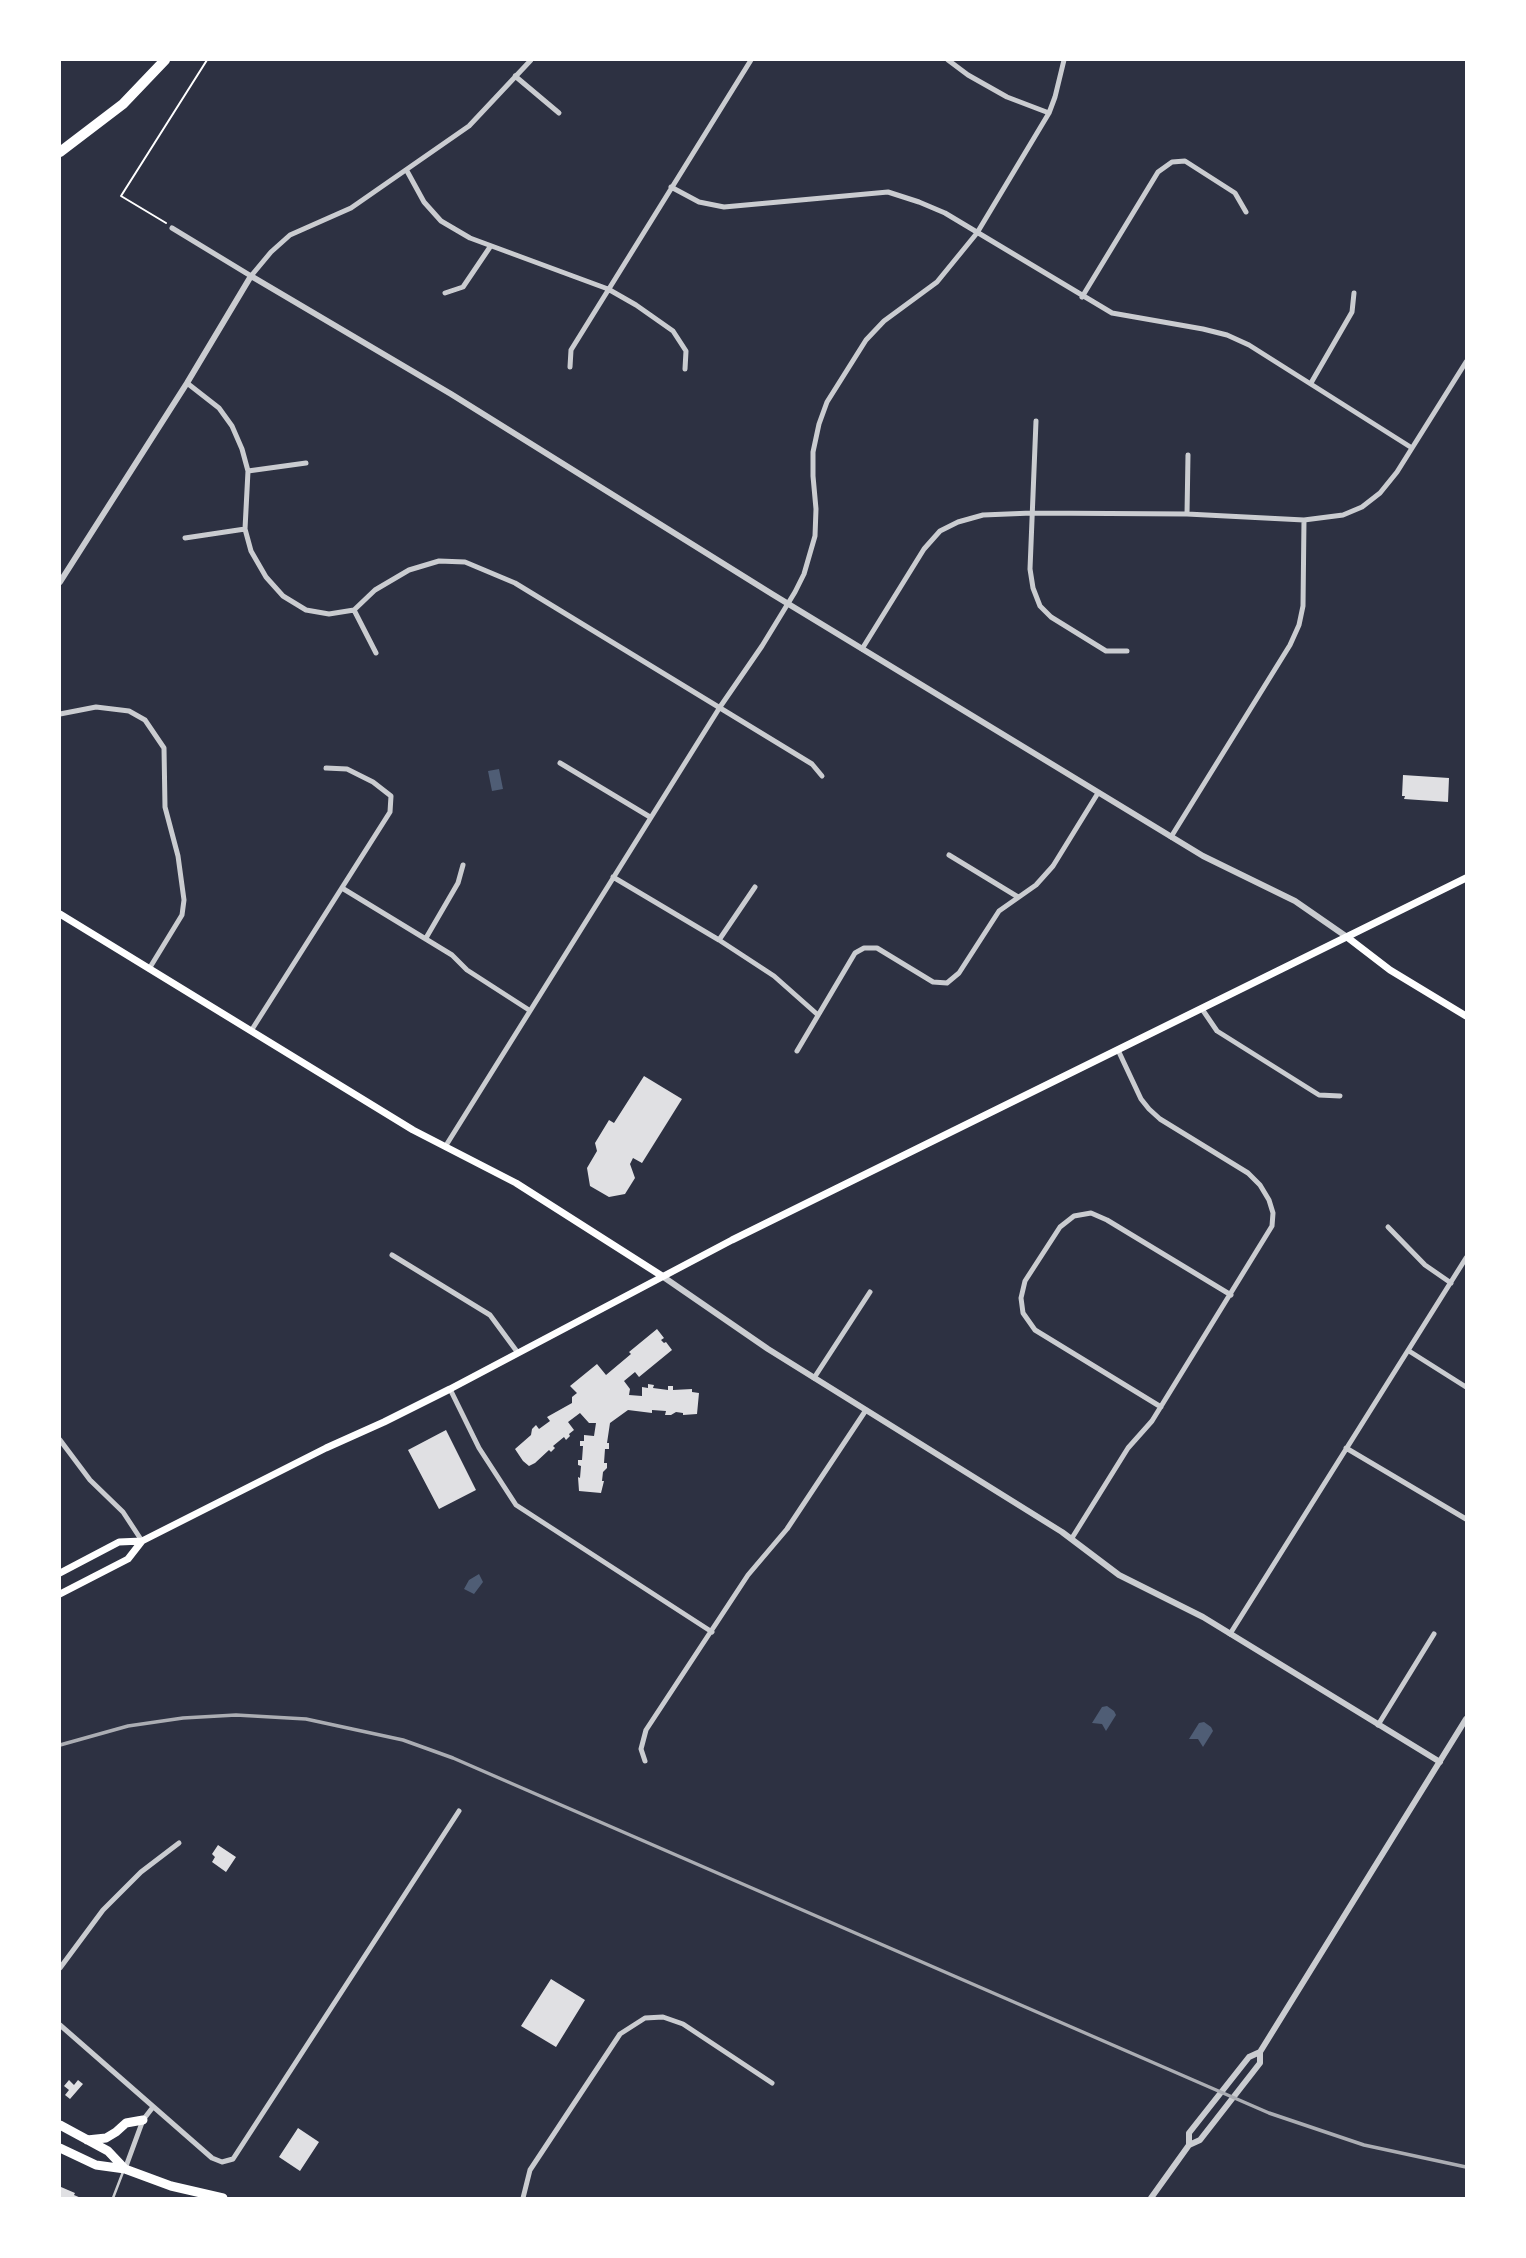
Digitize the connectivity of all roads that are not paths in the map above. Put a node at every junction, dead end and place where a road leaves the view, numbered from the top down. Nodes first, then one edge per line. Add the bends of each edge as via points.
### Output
1 (165, 60) edge
2 (531, 60) edge
3 (751, 60) edge
4 (948, 60) edge
5 (1065, 60) edge
6 (516, 76) junction
7 (559, 113) dead end
8 (1049, 113) junction
9 (60, 152) edge
10 (407, 171) junction
11 (671, 187) junction
12 (1246, 212) dead end
13 (173, 228) road end
14 (977, 233) junction
15 (490, 247) junction
16 (251, 276) junction
17 (608, 289) junction
18 (445, 293) dead end
19 (1354, 293) dead end
20 (1082, 297) junction
21 (1466, 362) edge
22 (570, 367) dead end
23 (685, 369) dead end
24 (187, 383) junction
25 (1311, 383) junction
26 (1036, 421) dead end
27 (1412, 448) junction
28 (1188, 455) dead end
29 (306, 463) dead end
30 (248, 471) junction
31 (1032, 513) junction
32 (1187, 514) junction
33 (1304, 520) junction
34 (246, 529) junction
35 (185, 538) dead end
36 (60, 582) edge
37 (788, 604) junction
38 (354, 610) junction
39 (862, 649) junction
40 (1127, 651) dead end
41 (376, 653) dead end
42 (720, 707) junction
43 (60, 714) edge
44 (560, 763) dead end
45 (326, 768) dead end
46 (822, 776) dead end
47 (1098, 793) junction
48 (650, 817) junction
49 (1171, 837) junction
50 (949, 855) dead end
51 (463, 865) dead end
52 (613, 877) junction
53 (1466, 878) edge
54 (755, 887) dead end
55 (342, 888) junction
56 (1018, 897) junction
57 (60, 914) edge
58 (1347, 937) junction
59 (426, 938) junction
60 (719, 940) junction
61 (149, 969) junction
62 (1202, 1009) junction
63 (529, 1010) junction
64 (818, 1015) junction
65 (1466, 1016) edge
66 (251, 1031) junction
67 (1118, 1050) junction
68 (797, 1051) dead end
69 (1340, 1096) dead end
70 (445, 1147) junction
71 (1388, 1227) dead end
72 (392, 1255) dead end
73 (1466, 1258) edge
74 (662, 1276) junction
75 (1451, 1283) junction
76 (870, 1292) dead end
77 (1231, 1295) junction
78 (1409, 1351) junction
79 (518, 1353) junction
80 (814, 1378) junction
81 (1466, 1387) edge
82 (450, 1389) junction
83 (1161, 1406) junction
84 (866, 1410) junction
85 (60, 1440) edge
86 (1346, 1448) junction
87 (1466, 1519) edge
88 (1072, 1538) junction
89 (142, 1541) junction
90 (60, 1573) edge
91 (60, 1594) edge
92 (712, 1632) junction
93 (1230, 1634) junction
94 (1434, 1634) dead end
95 (1466, 1719) edge
96 (1378, 1725) junction
97 (645, 1761) dead end
98 (1440, 1762) junction
99 (458, 1811) dead end
100 (179, 1843) dead end
101 (60, 1968) edge
102 (60, 2025) edge
103 (1260, 2052) junction
104 (772, 2083) dead end
105 (153, 2107) junction
106 (143, 2120) junction
107 (60, 2124) edge
108 (86, 2140) junction
109 (1189, 2145) junction
110 (60, 2148) edge
111 (125, 2169) junction
112 (113, 2199) edge
113 (223, 2199) edge
114 (523, 2199) edge
115 (1151, 2199) edge

1 - 9 highway via 123,104
2 - 6 street
3 - 11 street
4 - 8 street via 1007,97
5 - 8 street
6 - 7 street
6 - 10 street via 469,126
8 - 14 street
10 - 15 street via 441,221
10 - 16 street via 351,208 290,235
11 - 14 street via 699,202 724,207 888,192 945,213
11 - 17 street
12 - 20 street via 1235,193 1185,161 1172,162 1158,172
13 - 16 street
14 - 20 street
14 - 37 street via 937,282 866,340 827,402 813,452 815,536 804,574
15 - 17 street
15 - 18 street via 463,287
16 - 24 street
16 - 37 street via 451,394
17 - 22 street via 571,350
17 - 23 street via 673,331 686,351
19 - 25 street via 1352,312
20 - 25 street via 1112,313 1227,335
21 - 27 street
24 - 30 street via 219,408 232,426
24 - 36 street
25 - 27 street
26 - 31 street
27 - 33 street via 1380,493 1362,507 1343,515
28 - 32 street
29 - 30 street
30 - 34 street
31 - 32 street
31 - 39 street via 983,515 940,531
31 - 40 street via 1030,569 1040,606 1106,652
32 - 33 street
33 - 49 street via 1299,625
34 - 35 street
34 - 38 street via 251,551 283,596 306,610 328,614
37 - 39 street
37 - 42 street
38 - 41 street
38 - 42 street via 375,590 409,570 439,561 465,562 515,583
39 - 47 street
42 - 46 street via 812,764
42 - 48 street
43 - 61 street via 96,707 129,711 145,720 164,748 165,807 184,900 181,915
44 - 48 street
45 - 55 street via 347,769 391,796 390,812
47 - 49 street
47 - 56 street via 1053,866
48 - 52 street
49 - 58 street via 1295,901
50 - 56 street
51 - 59 street via 458,883
52 - 60 street
52 - 63 street
53 - 58 main road
54 - 60 street
55 - 59 street
55 - 66 street
56 - 64 street via 999,911 959,973 947,983 933,982 877,948 864,948 855,953
57 - 61 main road
58 - 62 main road
58 - 65 main road via 1390,970
59 - 63 street
60 - 64 street via 774,976
61 - 66 main road
62 - 67 main road
62 - 69 street via 1217,1031 1319,1095
63 - 70 street
64 - 68 street
66 - 70 main road
67 - 74 main road
67 - 77 street via 1149,1110 1248,1173 1269,1200 1272,1226
70 - 74 main road via 516,1183
71 - 75 street via 1425,1265
72 - 79 street via 490,1315
73 - 75 street
74 - 79 main road
74 - 80 street
75 - 78 street
76 - 80 street
77 - 83 street
77 - 83 street via 1091,1213 1074,1216 1059,1227 1025,1281 1023,1314 1035,1330
78 - 81 street
78 - 86 street
79 - 82 main road
80 - 84 street
82 - 89 main road
82 - 92 street via 516,1505
83 - 88 street via 1128,1448
84 - 88 street
84 - 92 street
85 - 89 street via 90,1480 123,1512
86 - 87 street
86 - 93 street
88 - 93 street via 1130,1581
89 - 90 main road via 119,1542
89 - 91 main road via 128,1559
92 - 97 street via 646,1730 641,1749
93 - 96 street
94 - 96 street
95 - 98 street
96 - 98 street
98 - 103 street
99 - 105 street via 237,2154 229,2161 217,2161
100 - 101 street via 103,1910
102 - 105 street
103 - 109 street via 1250,2057 1189,2133
103 - 109 street via 1260,2063 1246,2083 1200,2140
104 - 114 street via 683,2024 663,2017 645,2018 620,2034 530,2170
105 - 106 street
106 - 108 highway via 126,2123 106,2138
106 - 111 street
107 - 108 highway
108 - 111 highway via 108,2151
109 - 115 street
110 - 111 highway via 96,2165
111 - 112 lane
111 - 113 highway

